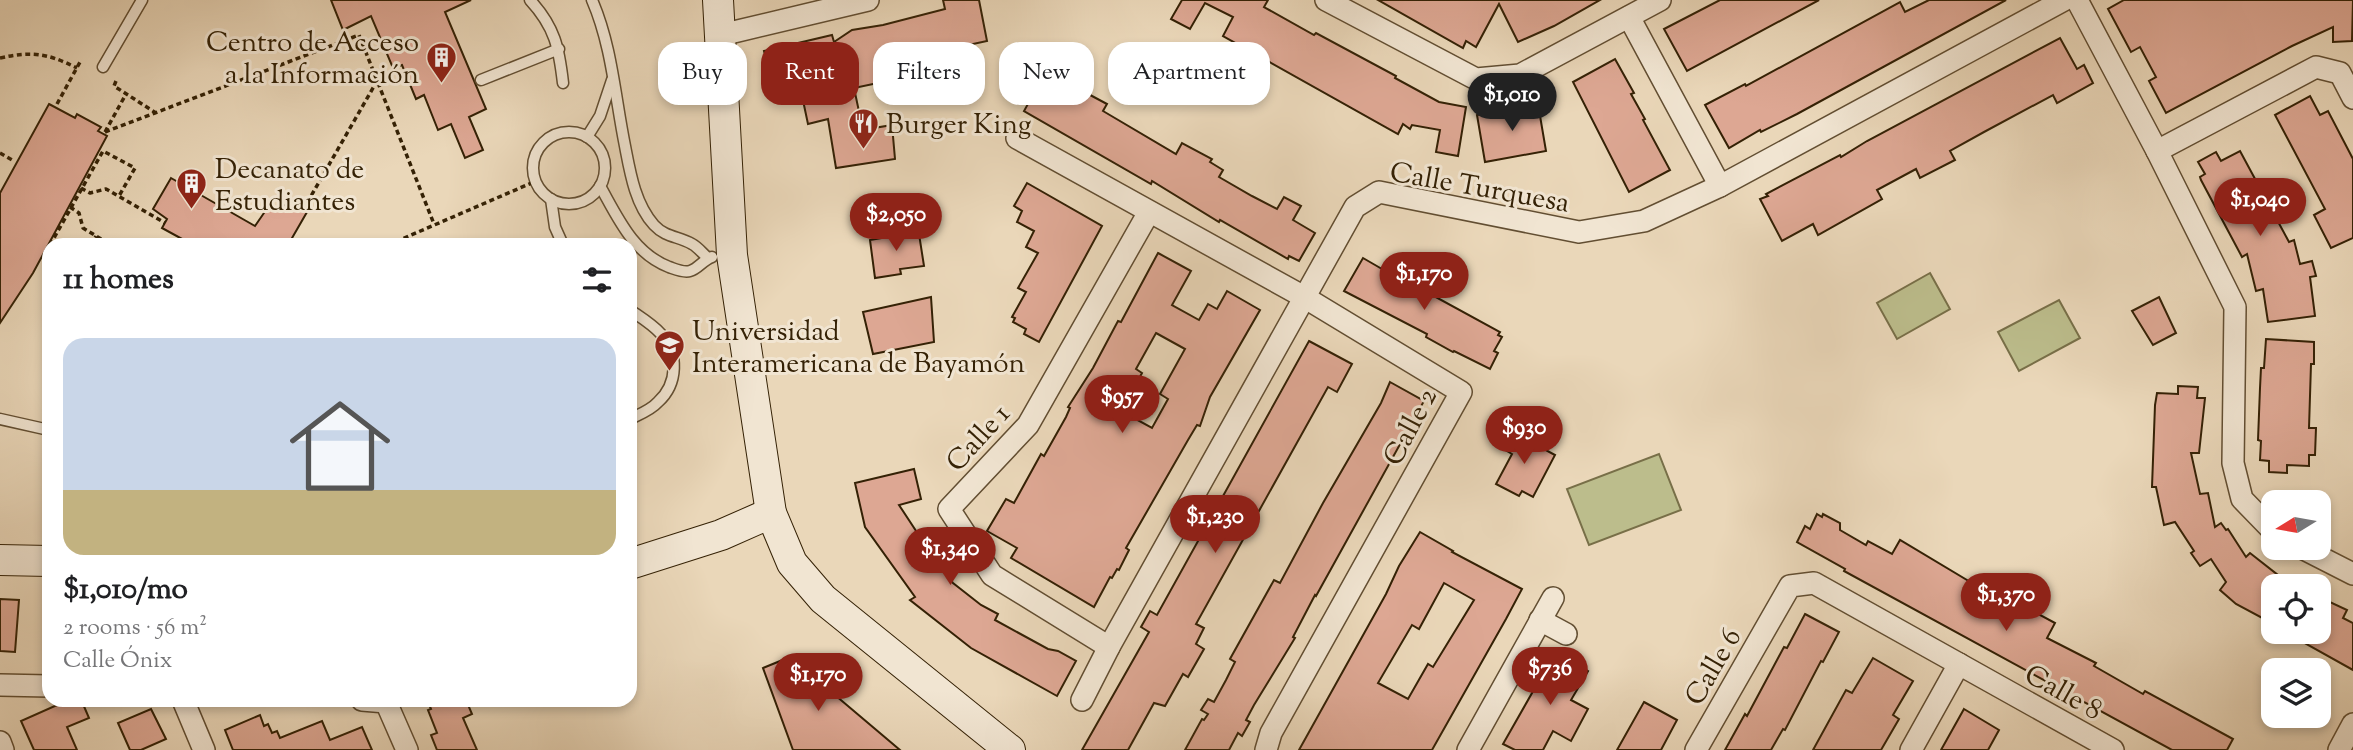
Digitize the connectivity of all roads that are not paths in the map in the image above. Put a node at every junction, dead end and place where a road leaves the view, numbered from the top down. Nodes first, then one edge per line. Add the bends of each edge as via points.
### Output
1 (142, 0) edge
2 (530, 0) edge
3 (592, 0) edge
4 (718, 0) edge
5 (868, 0) edge
6 (1326, 0) edge
7 (1660, 0) edge
8 (2064, 0) edge
9 (2077, 0) edge
10 (1629, 17) junction
11 (721, 35) junction
12 (559, 48) junction
13 (103, 67) dead end
14 (613, 77) junction
15 (481, 80) dead end
16 (563, 83) dead end
17 (2353, 98) edge
18 (587, 137) junction
19 (1017, 138) dead end
20 (2157, 151) junction
21 (600, 186) junction
22 (1720, 186) junction
23 (551, 199) junction
24 (1149, 212) junction
25 (560, 238) edge
26 (630, 238) edge
27 (637, 247) edge
28 (720, 257) junction
29 (1304, 297) junction
30 (637, 315) edge
31 (637, 415) edge
32 (0, 419) edge
33 (42, 428) edge
34 (771, 513) junction
35 (2261, 519) edge
36 (0, 560) edge
37 (2326, 560) edge
38 (42, 561) edge
39 (637, 562) edge
40 (2353, 574) edge
41 (1553, 598) dead end
42 (1776, 611) joint
43 (1540, 620) junction
44 (1566, 634) dead end
45 (1109, 647) junction
46 (1959, 664) junction
47 (0, 685) edge
48 (42, 686) edge
49 (1082, 700) dead end
50 (186, 707) edge
51 (388, 707) edge
52 (2353, 724) edge
53 (0, 742) edge
54 (3, 750) edge
55 (204, 750) edge
56 (407, 750) edge
57 (1010, 750) edge
58 (1266, 750) edge
59 (1468, 750) edge
60 (1696, 750) edge
61 (1911, 750) edge
62 (2113, 750) edge
63 (2339, 750) edge

1 - 13 lane
2 - 12 lane
3 - 14 lane
4 - 11 street
5 - 11 street
6 - 10 street via 1476,79 1520,75
7 - 10 street
8 - 22 street, Calle Turquesa
9 - 20 street
10 - 22 street
11 - 28 street
12 - 15 lane
12 - 16 lane
14 - 18 lane via 600,116
14 - 28 lane via 630,170 646,214 665,234
17 - 20 street via 2340,73 2316,67
18 - 21 lane via 604,162
18 - 23 lane via 556,134 538,150 534,175
19 - 24 street, Calle 2
20 - 35 street via 2235,307 2233,463 2242,499
21 - 23 lane via 581,202
21 - 26 lane
22 - 29 street, Calle Turquesa via 1644,221 1579,232 1379,192 1355,206
23 - 25 lane
24 - 29 street, Calle 2
24 - 45 street, Calle 1 via 1028,425 949,509 992,575
27 - 28 lane via 661,264 684,272
28 - 34 street
29 - 45 street, Calle Turquesa
29 - 58 street, Calle 2 via 1461,392 1271,733
30 - 31 lane via 670,345 675,366 661,400
32 - 33 lane
34 - 39 street via 721,535
34 - 57 street via 792,563 823,599
36 - 38 street
37 - 40 street
41 - 43 street
42 - 46 street, Calle 8 via 1790,586 1814,583
42 - 60 street, Calle 6
43 - 44 street
43 - 59 street
45 - 49 street, Calle Turquesa
46 - 61 street
46 - 62 street, Calle 8
47 - 48 street
50 - 55 street
51 - 56 street
52 - 63 street
53 - 54 street

